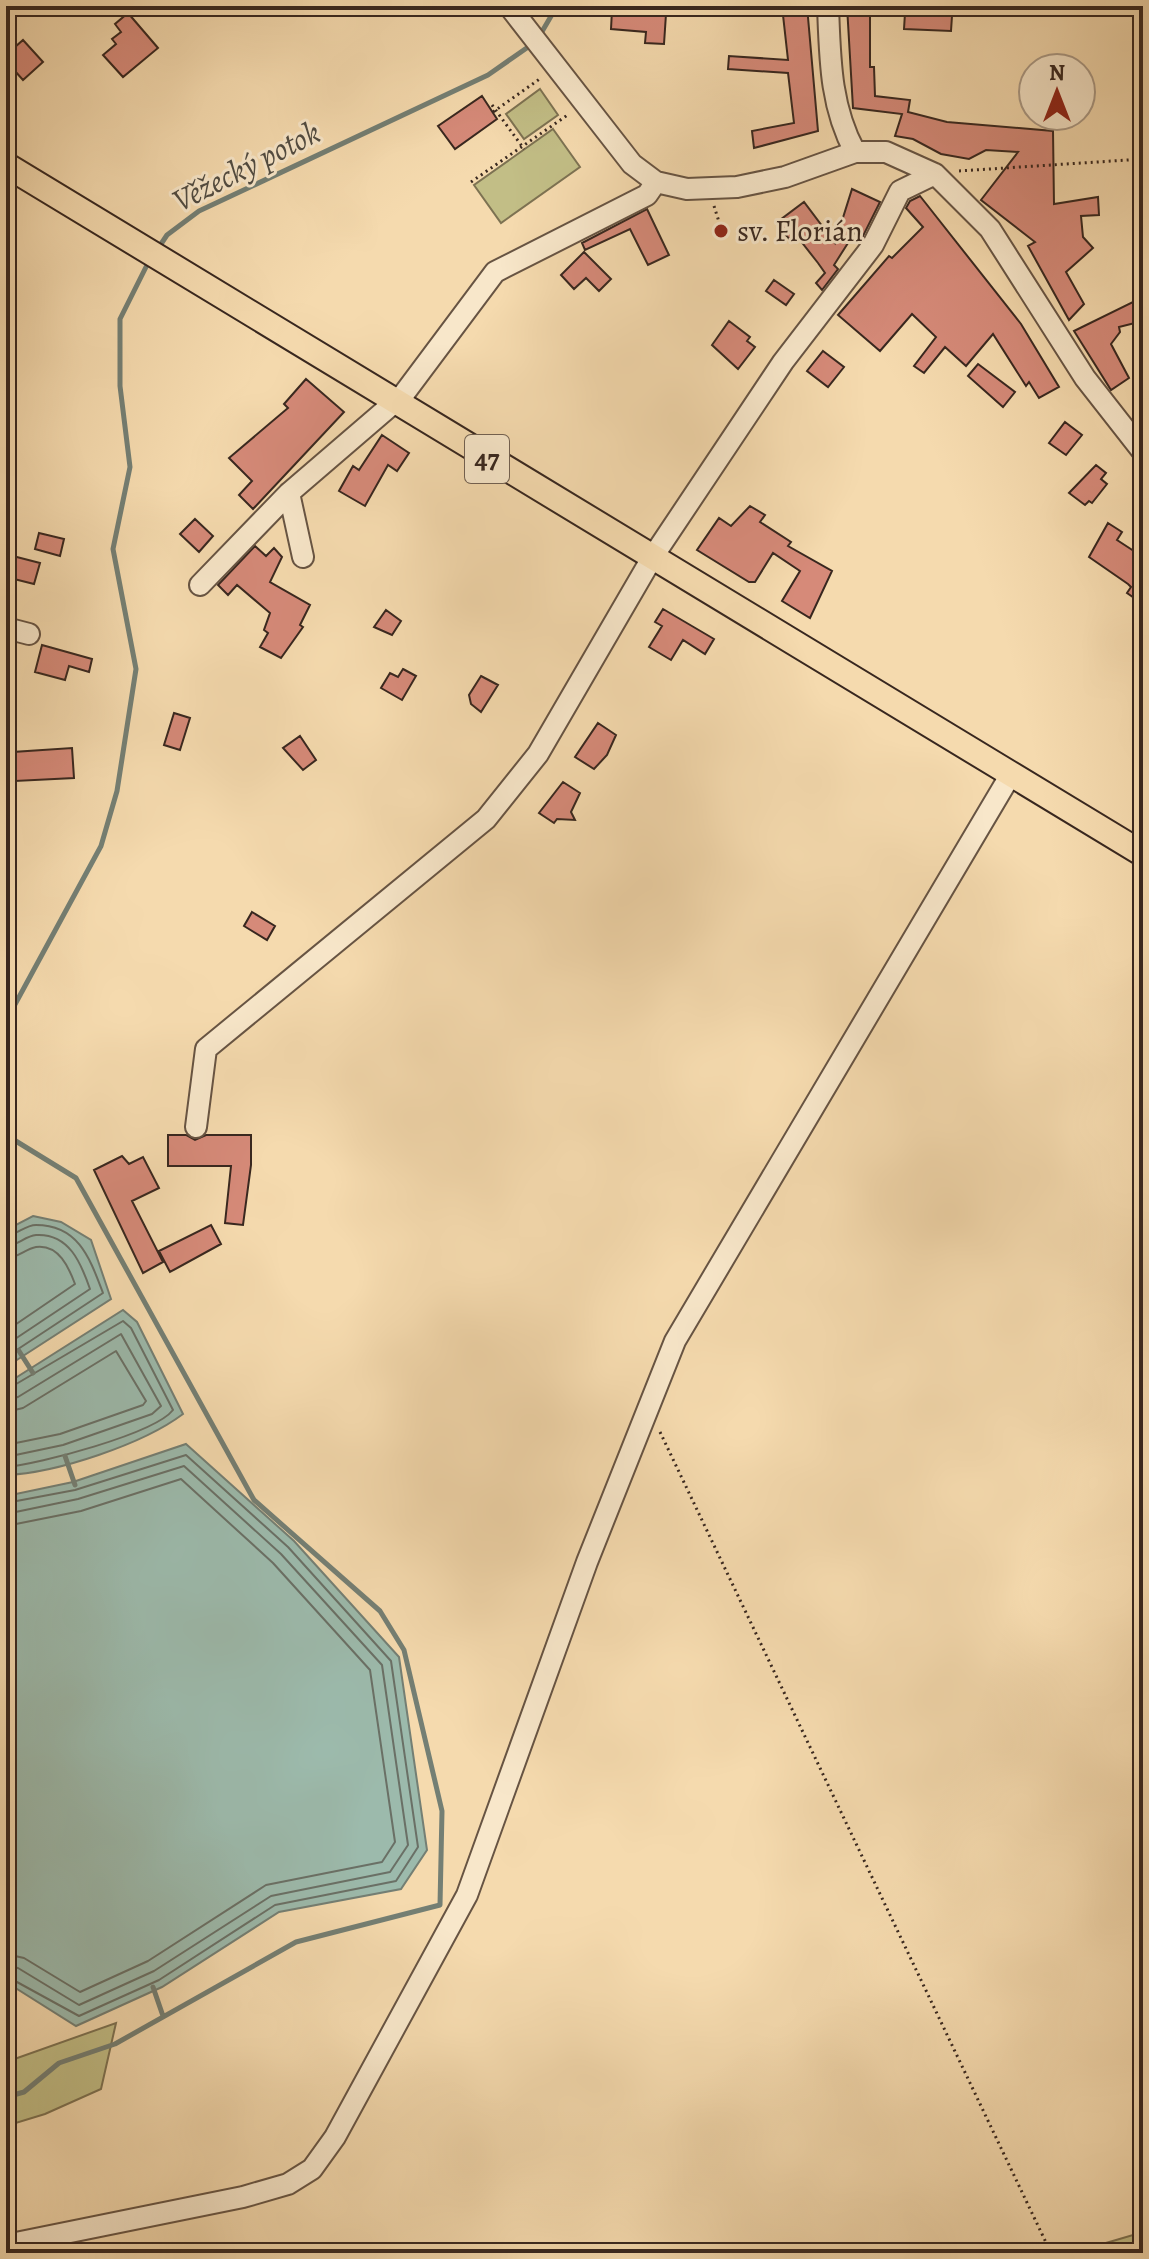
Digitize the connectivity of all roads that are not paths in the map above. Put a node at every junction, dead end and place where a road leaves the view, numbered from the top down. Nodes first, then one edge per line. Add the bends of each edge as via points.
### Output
1 (509, 6) edge
2 (828, 6) edge
3 (855, 152) junction
4 (6, 165) edge
5 (935, 174) junction
6 (656, 182) junction
7 (393, 402) junction
8 (1143, 452) edge
9 (289, 493) junction
10 (303, 557) dead end
11 (652, 558) junction
12 (200, 585) dead end
13 (6, 628) edge
14 (29, 634) dead end
15 (1011, 774) junction
16 (1143, 854) edge
17 (196, 1127) dead end
18 (6, 2245) edge

1 - 6 street via 632,164
2 - 3 street via 831,84
3 - 5 street via 886,152
3 - 6 street via 785,177 737,187 687,189
4 - 7 main road, 47
5 - 8 street via 990,229 1085,378
5 - 11 street via 900,191 873,245 783,362
6 - 7 street via 647,195 495,272 417,379
7 - 9 street
7 - 11 main road, 47
9 - 10 street
9 - 12 street
11 - 15 main road, 47
11 - 17 street via 538,754 486,819 206,1049
13 - 14 street
15 - 16 main road, 47
15 - 18 street via 675,1341 587,1562 467,1895 335,2137 312,2169 288,2184

